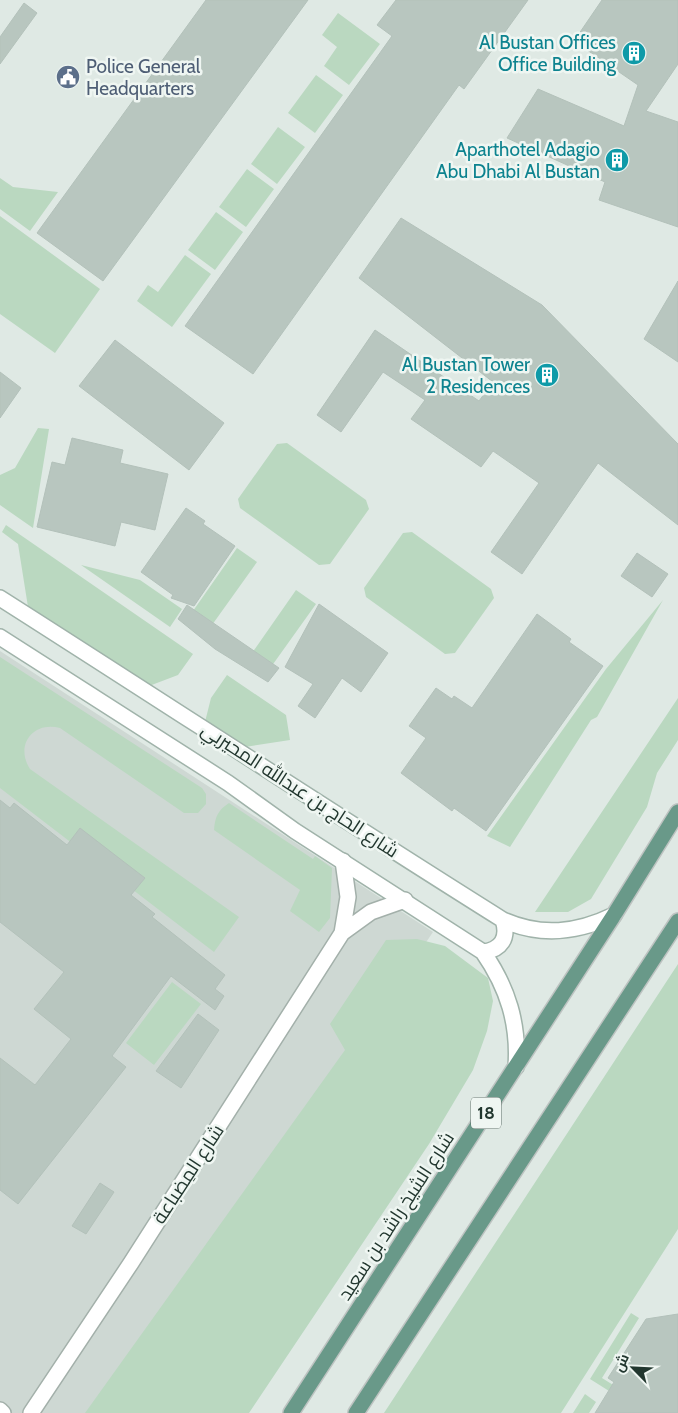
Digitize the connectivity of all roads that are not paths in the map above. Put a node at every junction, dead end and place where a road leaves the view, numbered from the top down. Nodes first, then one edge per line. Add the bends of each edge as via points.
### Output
1 (0, 598) edge
2 (0, 637) edge
3 (678, 812) edge
4 (343, 861) junction
5 (405, 900) junction
6 (614, 915) junction
7 (503, 920) junction
8 (678, 921) edge
9 (342, 933) junction
10 (482, 952) junction
11 (516, 1068) junction
12 (0, 1410) edge
13 (4, 1413) edge
14 (31, 1413) edge
15 (291, 1413) edge
16 (356, 1413) edge

1 - 7 street, شارع الحاج بن عبدالله المحيربي
2 - 4 street, شارع الحاج بن عبدالله المحيربي
3 - 6 main road, شارع الشيخ راشد بن سعيد / 18
4 - 5 street, شارع الحاج بن عبدالله المحيربي
4 - 9 street, شارع المِضباعة via 348,897
5 - 9 street, شارع المِضباعة via 371,912
5 - 10 street, شارع الحاج بن عبدالله المحيربي
6 - 7 street, شارع الحاج بن عبدالله المحيربي via 597,924 559,932 520,928
6 - 11 main road, شارع الشيخ راشد بن سعيد / 18
7 - 10 street via 506,928 503,942 498,948
8 - 16 main road
9 - 14 street, شارع المِضباعة
10 - 11 street, شارع الحاج بن عبدالله المحيربي via 502,982 513,1015
11 - 15 main road, شارع الشيخ راشد بن سعيد / 18
12 - 13 street

